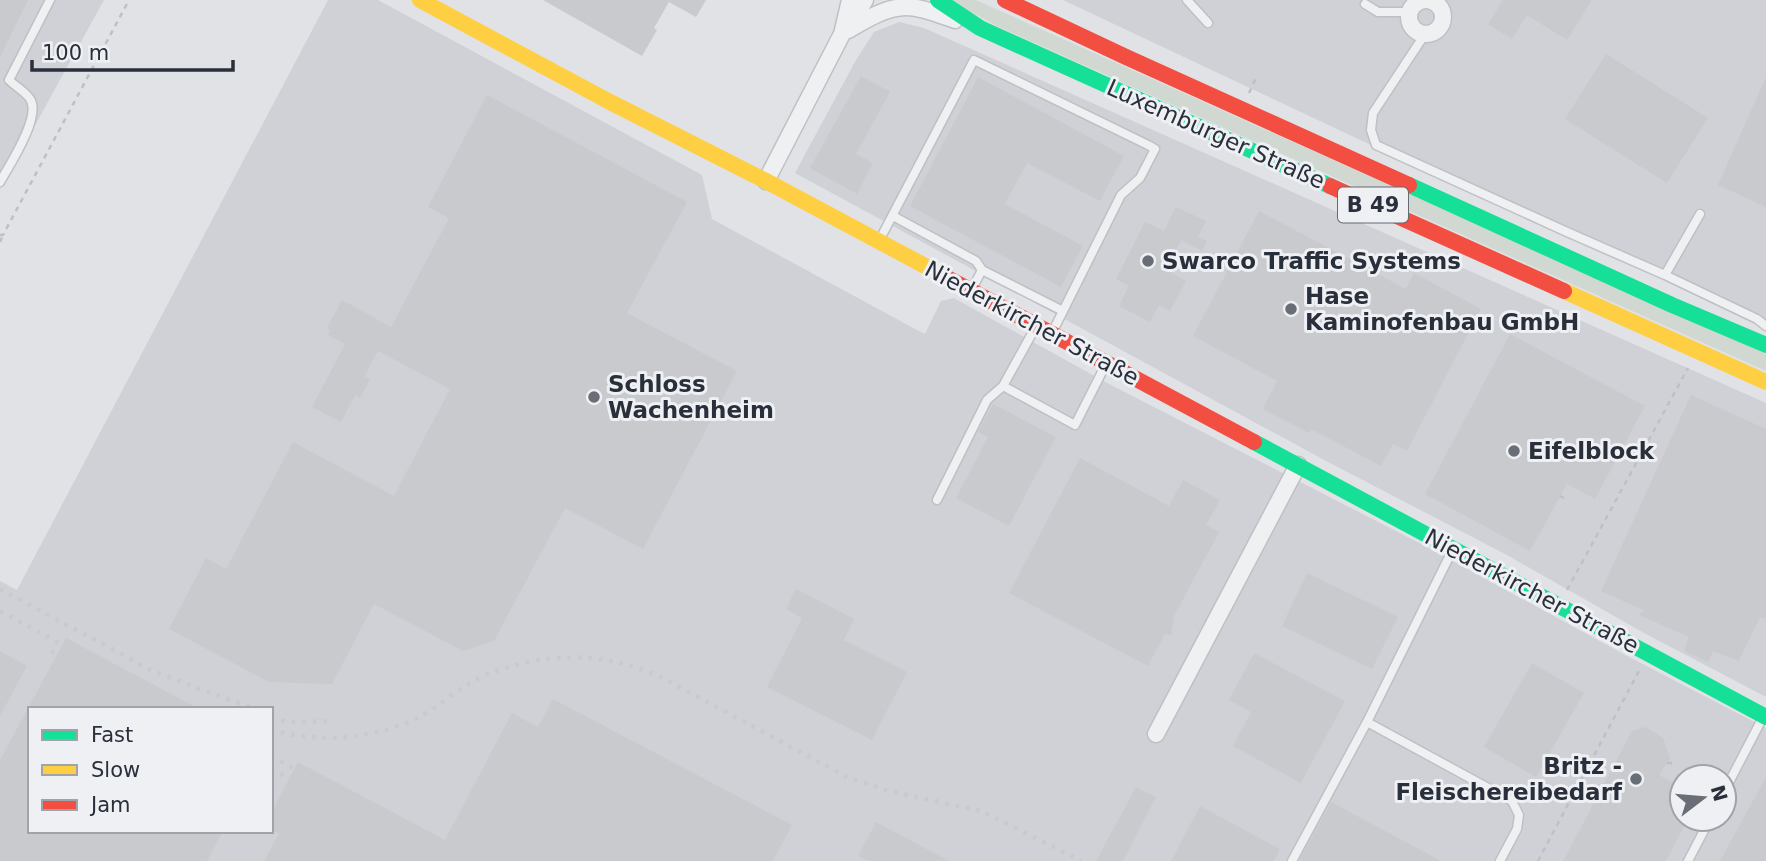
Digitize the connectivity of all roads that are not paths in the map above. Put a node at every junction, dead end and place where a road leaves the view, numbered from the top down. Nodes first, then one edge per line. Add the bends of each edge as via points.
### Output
1 (50, 0) edge
2 (420, 0) edge
3 (850, 0) edge
4 (865, 0) edge
5 (938, 0) edge
6 (1005, 0) edge
7 (1187, 0) edge
8 (1431, 0) edge
9 (1365, 4) dead end
10 (1410, 12) junction
11 (1208, 23) dead end
12 (980, 28) junction
13 (843, 33) junction
14 (1425, 34) junction
15 (4, 78) edge
16 (766, 181) junction
17 (0, 182) edge
18 (1700, 214) dead end
19 (892, 216) junction
20 (879, 242) junction
21 (982, 270) junction
22 (1665, 275) junction
23 (971, 291) junction
24 (1063, 311) junction
25 (1037, 325) junction
26 (1766, 326) edge
27 (1052, 333) junction
28 (1766, 345) edge
29 (1106, 362) junction
30 (1766, 382) edge
31 (1003, 386) junction
32 (1298, 465) junction
33 (937, 499) dead end
34 (1454, 548) junction
35 (1765, 713) edge
36 (1367, 722) junction
37 (1156, 734) dead end
38 (1738, 765) edge
39 (1703, 833) edge
40 (1292, 861) edge
41 (1500, 861) edge
42 (1688, 861) edge

1 - 15 lane
2 - 16 main road, Niederkircher Straße
3 - 13 street
4 - 13 street
5 - 12 main road, Luxemburger Straße / B 49
6 - 28 main road, Luxemburger Straße / B 49
7 - 11 lane
8 - 10 street via 1414,5
8 - 14 street via 1440,6 1443,21 1433,33
9 - 10 lane via 1378,12
10 - 14 street via 1412,26
12 - 13 street via 907,7 881,13
12 - 30 main road, Luxemburger Straße / B 49
13 - 16 street
14 - 22 lane via 1373,113 1371,130 1376,145
15 - 17 lane via 31,99 33,106 25,136
16 - 20 main road, Niederkircher Straße
18 - 22 lane
19 - 20 lane
19 - 21 lane via 972,258
19 - 24 lane via 974,60 1148,145 1155,149 1150,161 1121,195
20 - 23 main road, Niederkircher Straße
21 - 23 lane
21 - 24 lane
22 - 26 lane
23 - 25 main road, Niederkircher Straße
24 - 27 lane
25 - 27 main road, Niederkircher Straße
25 - 31 lane
27 - 29 main road, Niederkircher Straße
29 - 31 lane via 1075,425
29 - 32 main road, Niederkircher Straße
31 - 33 lane via 987,400
32 - 34 main road, Niederkircher Straße
32 - 37 street
34 - 35 main road, Niederkircher Straße
34 - 36 lane
35 - 38 lane
36 - 40 lane
36 - 41 lane via 1512,801 1519,815 1517,829
39 - 42 lane

